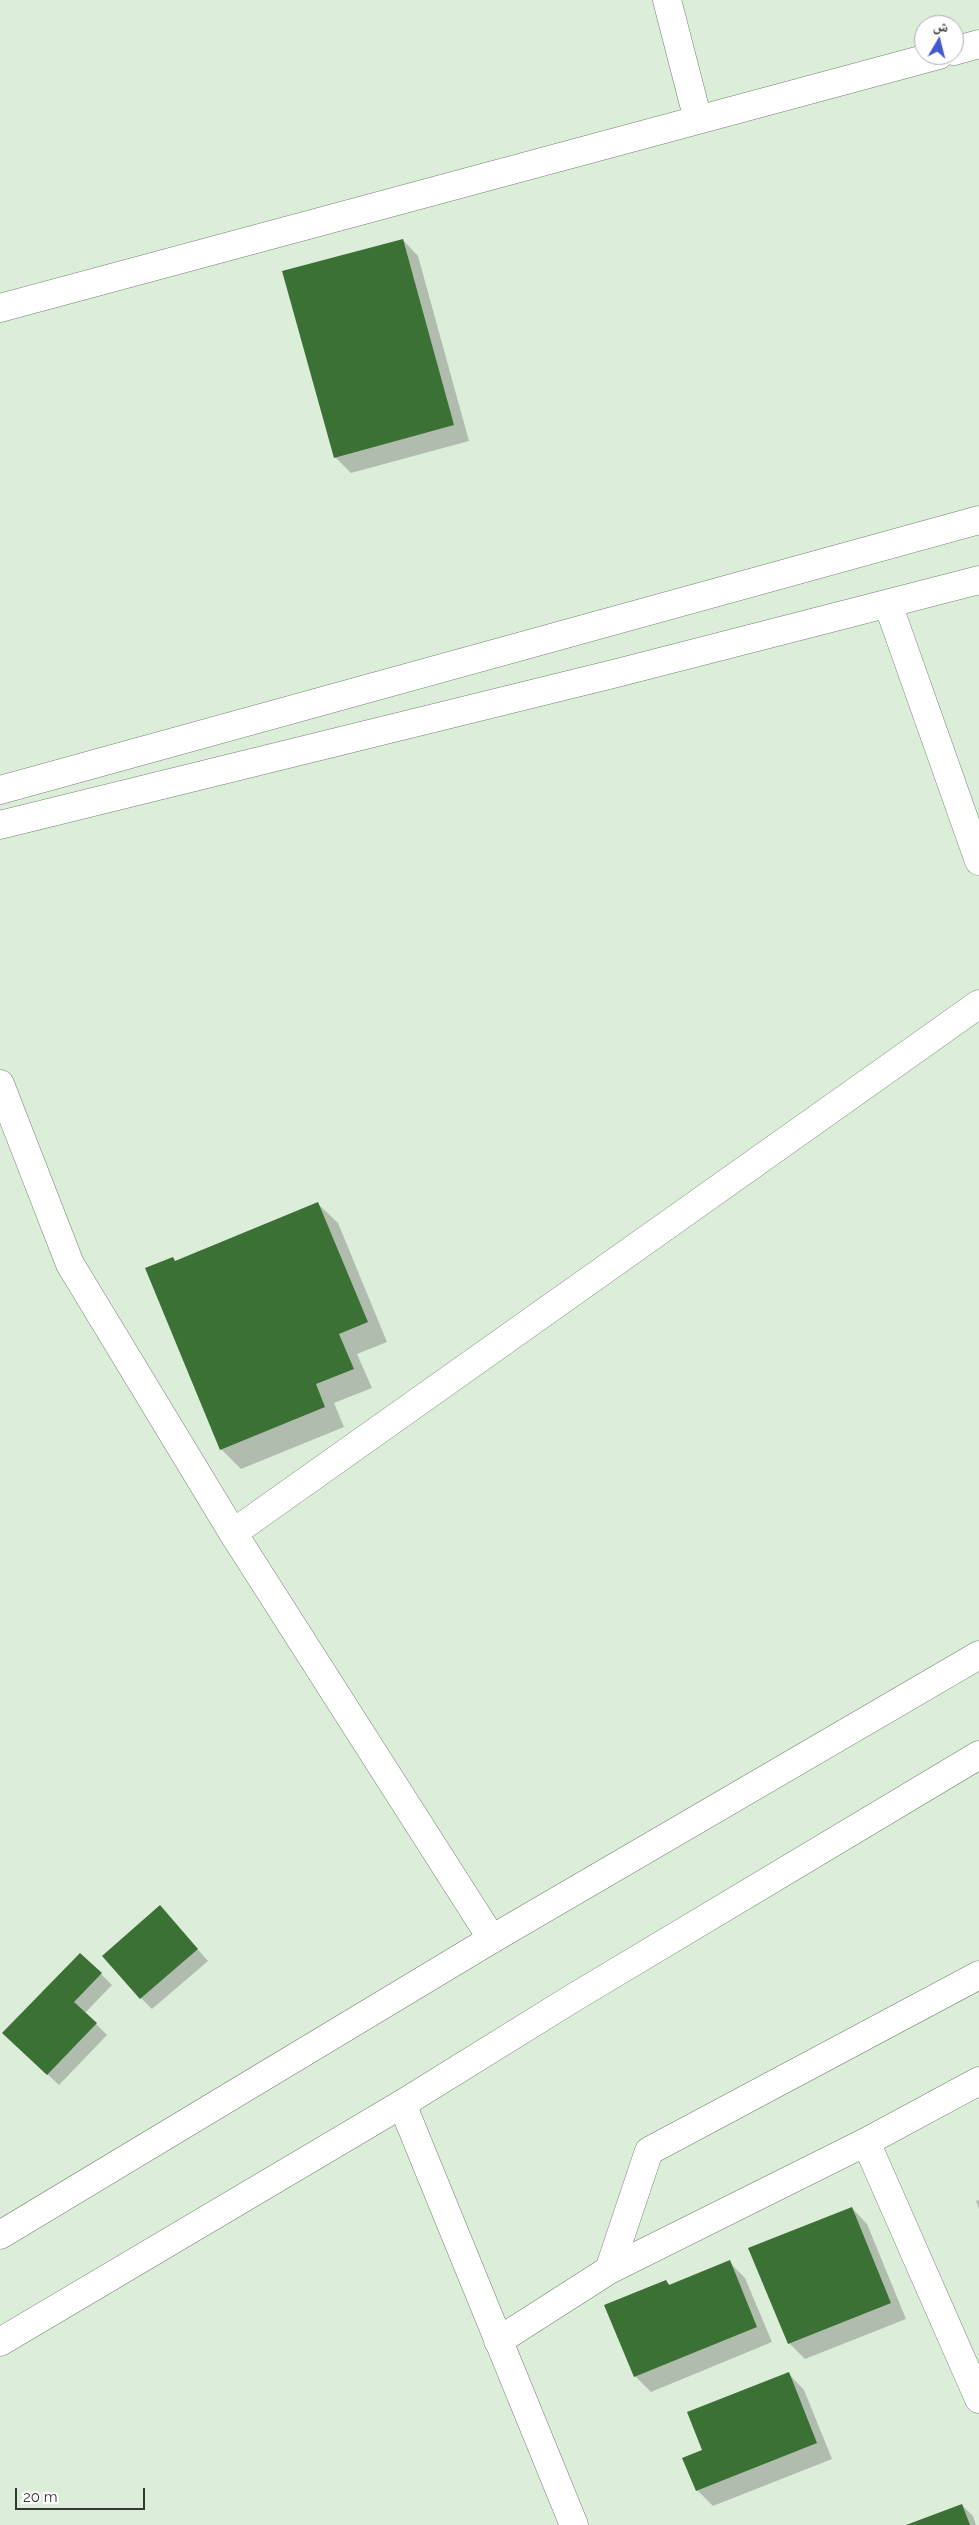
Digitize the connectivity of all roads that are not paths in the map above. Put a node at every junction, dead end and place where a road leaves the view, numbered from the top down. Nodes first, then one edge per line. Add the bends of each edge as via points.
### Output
1 (667, 0) edge
2 (979, 44) edge
3 (964, 48) edge
4 (914, 62) edge
5 (698, 120) junction
6 (0, 308) edge
7 (979, 520) edge
8 (979, 580) edge
9 (888, 604) junction
10 (0, 790) edge
11 (0, 825) edge
12 (979, 861) edge
13 (979, 1004) edge
14 (0, 1084) edge
15 (233, 1533) junction
16 (979, 1655) edge
17 (979, 1755) edge
18 (492, 1939) junction
19 (979, 1975) edge
20 (979, 2081) edge
21 (402, 2104) junction
22 (866, 2142) junction
23 (0, 2235) edge
24 (609, 2270) junction
25 (498, 2341) junction
26 (0, 2342) edge
27 (979, 2399) edge
28 (574, 2525) edge

1 - 5 street
2 - 3 street
4 - 5 street
5 - 6 street
7 - 10 street
8 - 9 street
9 - 11 street
9 - 12 street
13 - 15 street
14 - 15 street via 70,1264
15 - 18 street
16 - 18 street
17 - 21 street
18 - 23 street
19 - 24 street via 649,2151
20 - 22 street
21 - 25 street
21 - 26 street
22 - 24 street
22 - 27 street
24 - 25 street
25 - 28 street

